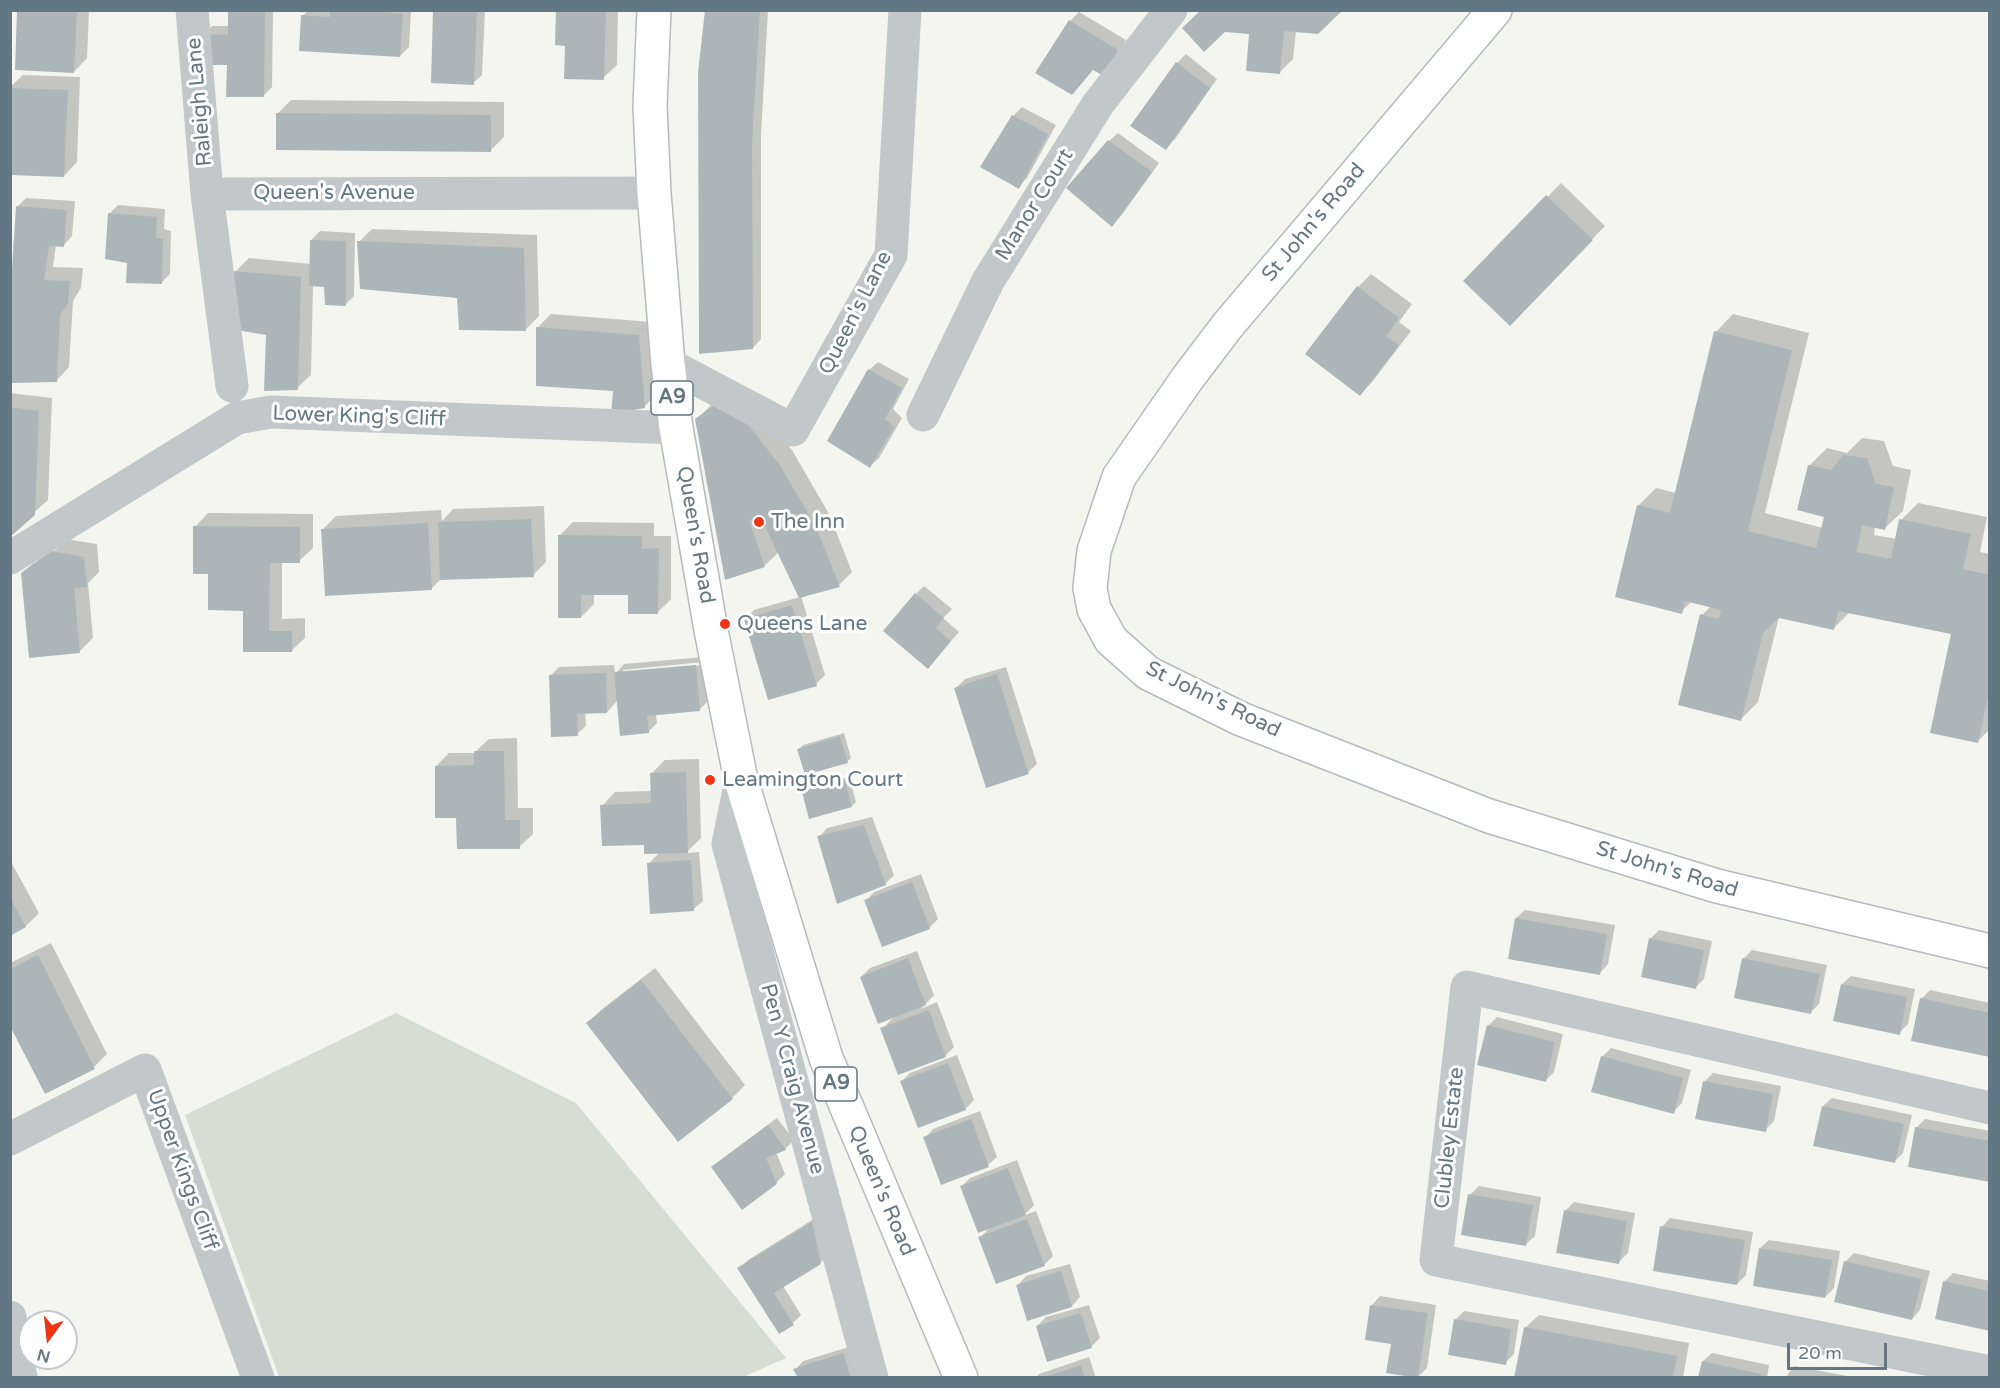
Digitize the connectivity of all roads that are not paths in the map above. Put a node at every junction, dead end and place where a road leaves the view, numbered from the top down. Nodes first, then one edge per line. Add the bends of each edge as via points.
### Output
1 (192, 10) edge
2 (654, 10) edge
3 (905, 10) edge
4 (1171, 10) edge
5 (1495, 10) edge
6 (654, 193) junction
7 (207, 194) junction
8 (668, 364) junction
9 (232, 386) dead end
10 (923, 415) dead end
11 (676, 428) junction
12 (10, 558) edge
13 (741, 780) junction
14 (1989, 951) edge
15 (1989, 1108) edge
16 (10, 1139) edge
17 (10, 1317) edge
18 (1989, 1372) edge
19 (21, 1377) edge
20 (258, 1377) edge
21 (872, 1377) edge
22 (961, 1377) edge

1 - 7 street, Raleigh Lane
2 - 6 main road, Queen's Road / A9 via 650,105
3 - 8 street, Queen's Lane via 891,255 793,430
4 - 10 street, Manor Court via 1098,104 988,281
5 - 14 main road, St John's Road via 1228,325 1119,477 1094,551 1090,588 1094,609 1111,640 1148,673 1241,719 1490,816 1717,886
6 - 7 street, Queen's Avenue
6 - 8 main road, Queen's Road / A9
7 - 9 street
8 - 11 main road, Queen's Road / A9
11 - 12 street, Lower King's Cliff via 271,412 237,418
11 - 13 main road, Queen's Road / A9
13 - 21 street, Pen Y Craig Avenue via 728,844
13 - 22 main road, Queen's Road / A9 via 826,1058
15 - 18 street, Clubley Estate via 1467,987 1436,1260
16 - 20 street, Upper Kings Cliff via 145,1071
17 - 19 street

